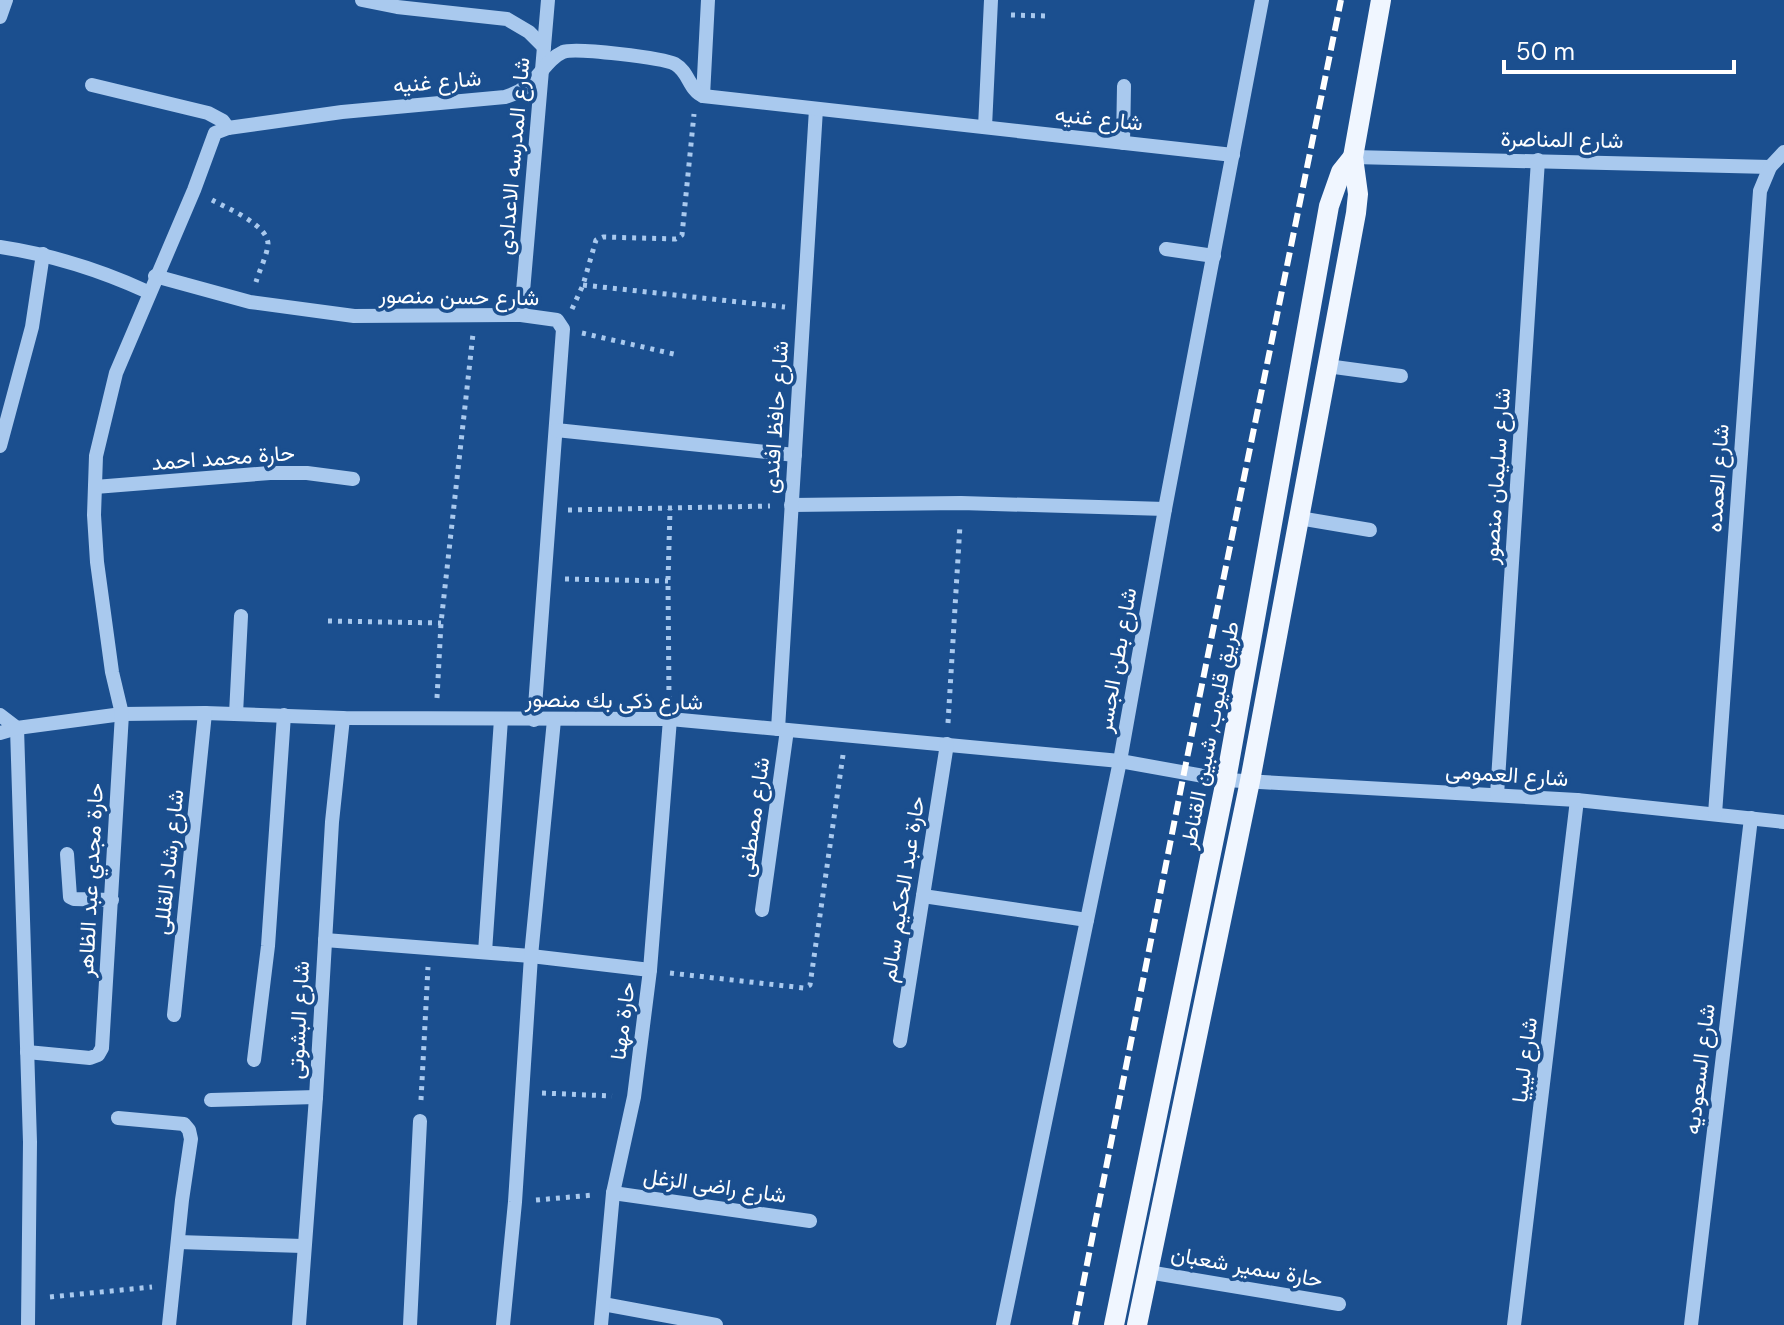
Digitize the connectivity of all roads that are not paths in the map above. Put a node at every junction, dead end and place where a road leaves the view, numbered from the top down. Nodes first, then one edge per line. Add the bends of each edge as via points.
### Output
1 (6, 0) edge
2 (362, 0) edge
3 (548, 0) edge
4 (708, 0) edge
5 (1262, 0) edge
6 (1381, 0) edge
7 (398, 4) edge
8 (990, 7) edge
9 (0, 17) edge
10 (544, 47) junction
11 (542, 73) junction
12 (92, 85) dead end
13 (1124, 86) dead end
14 (700, 94) junction
15 (816, 109) junction
16 (985, 127) junction
17 (228, 128) junction
18 (1123, 143) junction
19 (1784, 152) edge
20 (1233, 155) junction
21 (1353, 157) junction
22 (1538, 160) junction
23 (1770, 167) junction
24 (0, 247) edge
25 (1166, 249) dead end
26 (43, 254) junction
27 (1214, 256) junction
28 (155, 276) junction
29 (148, 292) junction
30 (521, 315) junction
31 (1327, 366) junction
32 (1401, 376) dead end
33 (556, 430) junction
34 (0, 446) edge
35 (795, 455) junction
36 (353, 479) dead end
37 (95, 487) junction
38 (791, 505) junction
39 (1165, 509) junction
40 (1299, 518) junction
41 (1370, 530) dead end
42 (241, 616) dead end
43 (205, 713) junction
44 (122, 714) junction
45 (236, 714) junction
46 (0, 715) edge
47 (284, 715) junction
48 (343, 718) junction
49 (501, 719) junction
50 (670, 719) junction
51 (534, 720) junction
52 (554, 720) junction
53 (17, 728) junction
54 (782, 729) junction
55 (0, 733) edge
56 (947, 744) junction
57 (1120, 761) junction
58 (1226, 780) junction
59 (1250, 781) junction
60 (1497, 795) junction
61 (1577, 800) junction
62 (1715, 814) junction
63 (1751, 818) junction
64 (1784, 822) edge
65 (67, 854) dead end
66 (923, 896) junction
67 (112, 900) junction
68 (762, 910) dead end
69 (1087, 920) junction
70 (325, 940) junction
71 (485, 952) junction
72 (531, 956) junction
73 (650, 970) junction
74 (174, 1015) dead end
75 (900, 1041) dead end
76 (27, 1052) junction
77 (254, 1060) dead end
78 (316, 1097) junction
79 (211, 1100) dead end
80 (118, 1118) dead end
81 (420, 1121) road end
82 (613, 1193) junction
83 (810, 1221) dead end
84 (178, 1242) junction
85 (303, 1246) junction
86 (1148, 1272) junction
87 (603, 1304) junction
88 (1339, 1304) dead end
89 (28, 1325) edge
90 (169, 1325) edge
91 (299, 1325) edge
92 (410, 1325) edge
93 (503, 1325) edge
94 (601, 1325) edge
95 (716, 1325) edge
96 (1003, 1325) edge
97 (1114, 1325) edge
98 (1137, 1325) edge
99 (1514, 1325) edge
100 (1691, 1325) edge

1 - 9 street
2 - 7 street
3 - 10 street, شارع المدرسه الاعدادى
4 - 14 street
5 - 20 street, شارع بطن الجسر
6 - 21 main road, طريق قليوب, شبين القناطر
7 - 10 street via 507,19
8 - 16 street
10 - 11 street, شارع المدرسه الاعدادى
11 - 14 street, شارع غنيه via 559,54 579,49 671,62
11 - 17 street, شارع غنيه via 520,93 505,97
11 - 30 street, شارع المدرسه الاعدادى
12 - 17 street via 208,113
13 - 18 street
14 - 15 street, شارع غنيه
15 - 16 street, شارع غنيه
15 - 35 street, شارع حافظ افندى
16 - 18 street, شارع غنيه
17 - 28 street via 211,138
18 - 20 street, شارع غنيه
19 - 23 street, شارع العمده
20 - 27 street, شارع بطن الجسر
21 - 22 street, شارع المناصرة
21 - 31 main road, طريق قليوب, شبين القناطر via 1356,213
21 - 58 main road, طريق قليوب, شبين القناطر via 1341,172 1329,206
22 - 23 street, شارع المناصرة
22 - 60 street, شارع سليمان منصور
23 - 62 street, شارع العمده via 1760,191
24 - 26 street
25 - 27 street
26 - 29 street
26 - 34 street via 32,327
27 - 39 street, شارع بطن الجسر
28 - 29 street
28 - 30 street, شارع حسن منصور via 250,302 354,316
29 - 37 street via 109,396
30 - 33 street, شارع حسن منصور via 557,320 563,329
31 - 32 street
31 - 40 main road, طريق قليوب, شبين القناطر
33 - 35 street
33 - 51 street, شارع حسن منصور
35 - 38 street, شارع حافظ افندى
36 - 37 street, حارة محمد احمد via 270,473
37 - 44 street via 97,562
38 - 39 street
38 - 54 street, شارع حافظ افندى
39 - 57 street, شارع بطن الجسر
40 - 41 street
40 - 59 main road, طريق قليوب, شبين القناطر
42 - 45 street
43 - 44 street, شارع ذكى بك منصور
43 - 45 street, شارع ذكى بك منصور
43 - 74 street, شارع رشاد القللى
44 - 53 street, شارع ذكى بك منصور
44 - 67 street, حارة مجدي عبد الظاهر
45 - 47 street, شارع ذكى بك منصور
46 - 53 street
47 - 48 street, شارع ذكى بك منصور
47 - 77 street via 268,946
48 - 49 street, شارع ذكى بك منصور
48 - 70 street, شارع البشوتى
49 - 51 street, شارع ذكى بك منصور
49 - 71 street
50 - 52 street, شارع ذكى بك منصور
50 - 54 street, شارع ذكى بك منصور
50 - 73 street, حارة مهنا
51 - 52 street, شارع ذكى بك منصور
52 - 72 street
53 - 55 street, شارع ذكى بك منصور
53 - 76 street
54 - 56 street, شارع ذكى بك منصور
54 - 68 street, شارع مصطفى
56 - 57 street, شارع ذكى بك منصور
56 - 66 street, حارة عبد الحكيم سالم
57 - 58 street, شارع ذكى بك منصور
57 - 69 street, شارع بطن الجسر
58 - 59 street, شارع العمومى
58 - 97 main road, طريق قليوب, شبين القناطر
59 - 60 street, شارع العمومى
59 - 86 main road, طريق قليوب, شبين القناطر
60 - 61 street, شارع العمومى
61 - 62 street, شارع العمومى
61 - 99 street, شارع ليبيا
62 - 63 street, شارع العمومى
63 - 64 street, شارع العمومى
63 - 100 street, شارع السعوديه
65 - 67 street via 70,897
66 - 69 street
66 - 75 street, حارة عبد الحكيم سالم
67 - 76 street, حارة مجدي عبد الظاهر via 102,1048 90,1058
69 - 96 street, شارع بطن الجسر
70 - 71 street
70 - 78 street, شارع البشوتى
71 - 72 street
72 - 73 street
72 - 93 street
73 - 82 street, حارة مهنا via 634,1097
76 - 89 street
78 - 79 street
78 - 85 street, شارع البشوتى
80 - 84 street via 184,1124 189,1130
81 - 92 street
82 - 83 street, شارع راضى الزغل
82 - 87 street, حارة مهنا
84 - 85 street
84 - 90 street
85 - 91 street, شارع البشوتى
86 - 88 street, حارة سمير شعبان
86 - 98 main road, طريق قليوب, شبين القناطر
87 - 94 street, حارة مهنا
87 - 95 street

